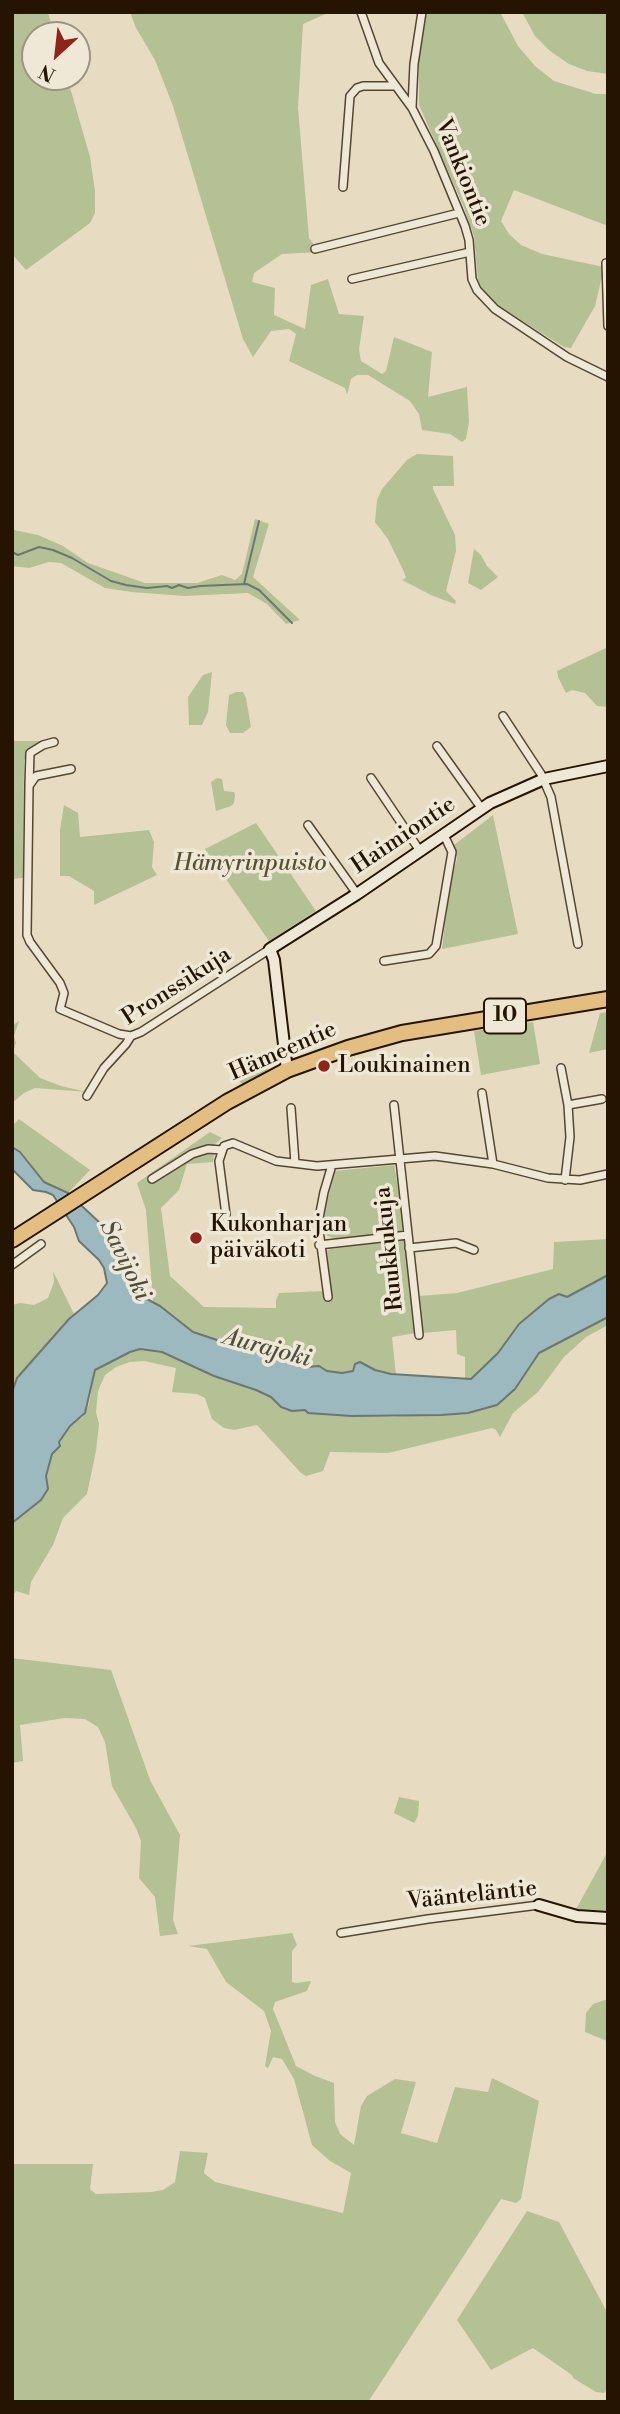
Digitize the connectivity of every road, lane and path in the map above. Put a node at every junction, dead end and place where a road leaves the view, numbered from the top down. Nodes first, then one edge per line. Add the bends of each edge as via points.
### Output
1 (361, 12) edge
2 (422, 12) edge
3 (395, 86) junction
4 (412, 108) junction
5 (343, 187) dead end
6 (459, 213) junction
7 (315, 249) dead end
8 (470, 252) junction
9 (606, 263) edge
10 (352, 279) dead end
11 (608, 326) edge
12 (608, 377) edge
13 (503, 716) dead end
14 (54, 742) dead end
15 (438, 746) dead end
16 (608, 766) edge
17 (71, 769) dead end
18 (371, 778) dead end
19 (544, 779) junction
20 (29, 786) junction
21 (482, 808) junction
22 (308, 825) dead end
23 (444, 835) junction
24 (421, 850) junction
25 (357, 894) junction
26 (578, 944) dead end
27 (270, 949) junction
28 (384, 961) dead end
29 (608, 999) edge
30 (131, 1036) junction
31 (561, 1068) dead end
32 (287, 1070) junction
33 (482, 1093) dead end
34 (87, 1096) dead end
35 (602, 1099) dead end
36 (394, 1105) dead end
37 (568, 1105) junction
38 (291, 1108) dead end
39 (222, 1150) junction
40 (399, 1159) junction
41 (295, 1163) junction
42 (493, 1164) junction
43 (332, 1165) junction
44 (608, 1174) edge
45 (152, 1179) dead end
46 (565, 1180) junction
47 (226, 1215) dead end
48 (408, 1235) junction
49 (12, 1240) edge
50 (41, 1244) dead end
51 (320, 1245) junction
52 (409, 1248) junction
53 (474, 1250) dead end
54 (12, 1265) edge
55 (328, 1297) dead end
56 (419, 1335) dead end
57 (538, 1905) joint
58 (608, 1918) edge
59 (341, 1933) dead end

1 - 3 street, Vankiontie via 373,52
2 - 4 street
3 - 4 street, Vankiontie
3 - 5 street via 363,86 350,96
4 - 6 street, Vankiontie
6 - 7 street
6 - 8 street, Vankiontie
8 - 10 street
8 - 12 street, Vankiontie via 472,279 495,309
9 - 11 street
13 - 19 street
14 - 20 street via 30,753
15 - 21 street
16 - 19 street, Haimiontie
17 - 20 street via 36,776
18 - 24 street
19 - 21 street, Haimiontie
19 - 26 street
20 - 30 street via 26,926 30,943 60,983 64,993 60,1009
21 - 23 street, Haimiontie
22 - 25 street
23 - 24 street, Haimiontie
23 - 28 street via 452,852 436,946 429,954
24 - 25 street, Haimiontie
25 - 27 street, Haimiontie
27 - 30 street, Pronssikuja
27 - 32 street
29 - 32 highway, Hämeentie / 10 via 402,1033
30 - 34 street, Pronssikuja
31 - 37 street
32 - 49 highway, Hämeentie / 10 via 227,1102
33 - 42 street
35 - 37 street
36 - 40 street, Ruukkukuja
37 - 46 street
38 - 41 street
39 - 41 street via 233,1143 276,1161
39 - 45 street via 192,1154
39 - 47 street via 219,1161
40 - 42 street via 435,1156
40 - 43 street
40 - 48 street, Ruukkukuja
41 - 43 street
42 - 46 street
43 - 51 street via 320,1211
44 - 46 street
48 - 51 street
48 - 52 street, Ruukkukuja
50 - 54 street
51 - 55 street
52 - 53 street via 456,1243
52 - 56 street, Ruukkukuja
57 - 58 street, Väänteläntie via 577,1916
57 - 59 street, Väänteläntie

